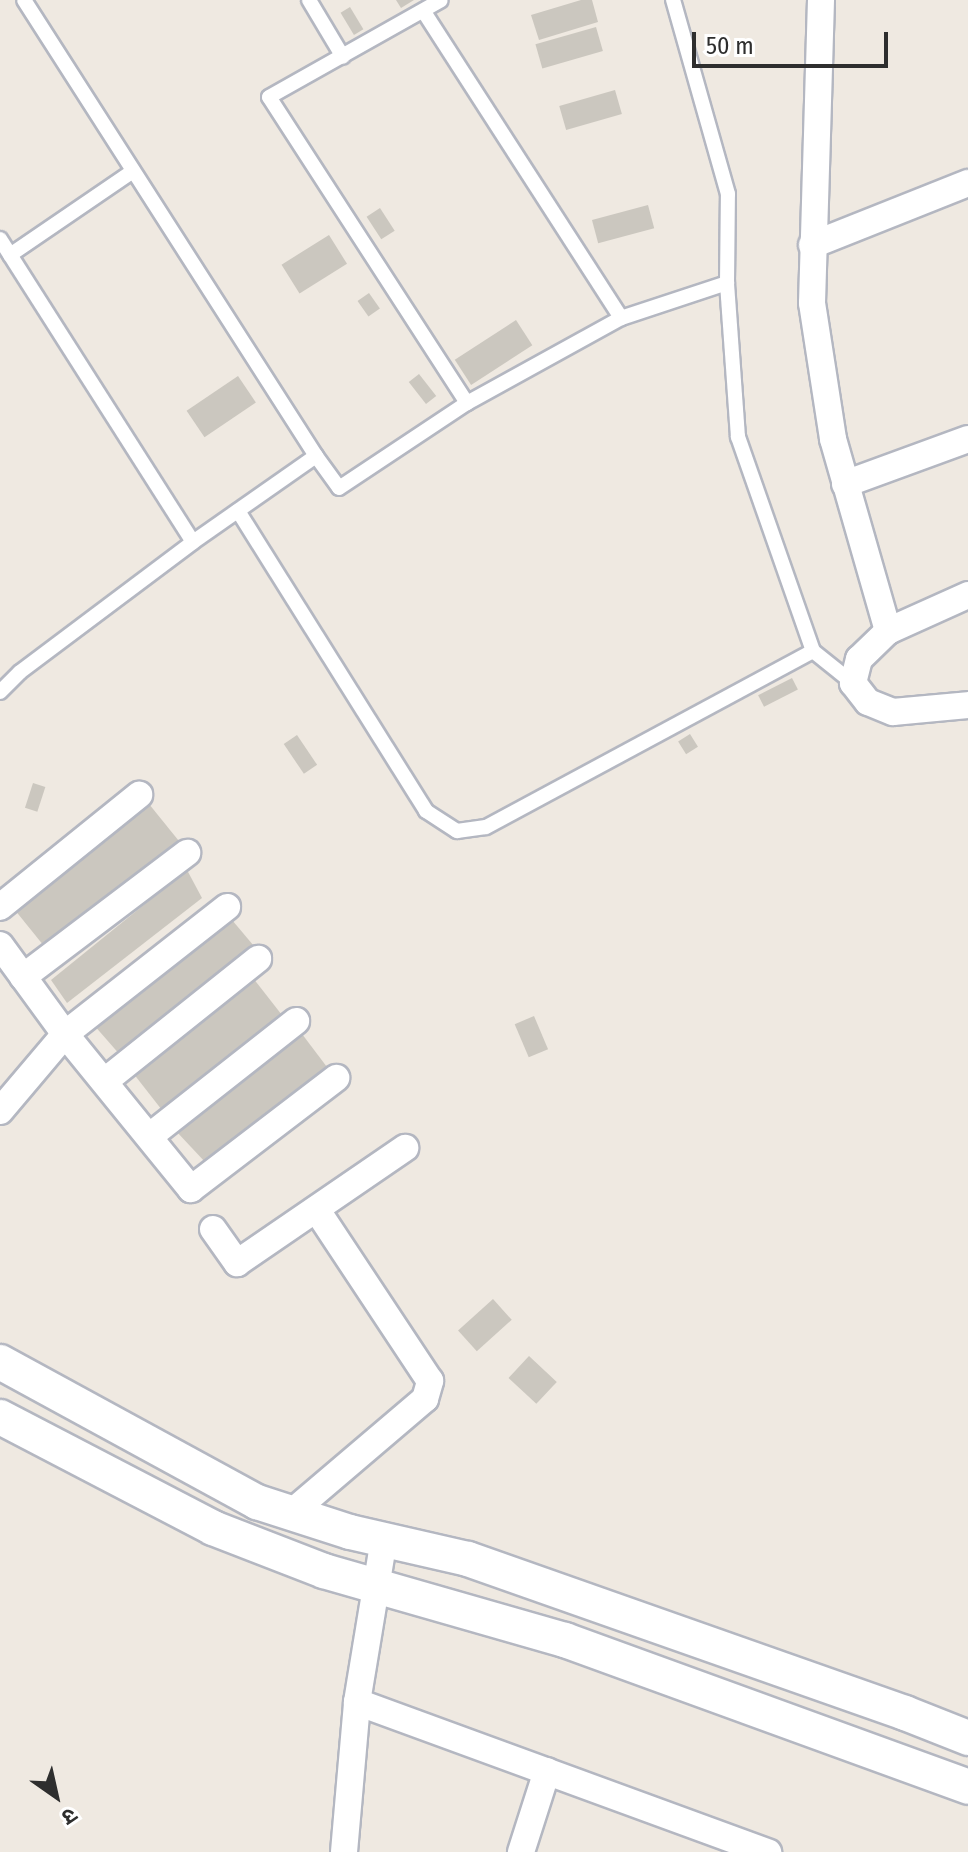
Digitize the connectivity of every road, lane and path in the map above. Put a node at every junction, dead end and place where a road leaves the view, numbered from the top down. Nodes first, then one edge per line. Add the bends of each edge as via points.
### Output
1 (24, 0) edge
2 (309, 0) edge
3 (441, 0) edge
4 (673, 0) edge
5 (821, 0) edge
6 (424, 12) junction
7 (343, 57) junction
8 (133, 171) junction
9 (968, 183) edge
10 (0, 239) edge
11 (812, 245) junction
12 (10, 255) junction
13 (727, 283) junction
14 (621, 318) junction
15 (467, 403) junction
16 (968, 439) edge
17 (316, 456) junction
18 (845, 484) junction
19 (238, 511) junction
20 (193, 542) junction
21 (968, 595) edge
22 (888, 631) junction
23 (813, 651) junction
24 (856, 671) junction
25 (0, 692) edge
26 (968, 705) edge
27 (139, 795) dead end
28 (187, 853) dead end
29 (0, 907) edge
30 (227, 907) dead end
31 (0, 945) edge
32 (258, 959) dead end
33 (23, 977) junction
34 (296, 1021) dead end
35 (65, 1034) junction
36 (336, 1078) dead end
37 (105, 1081) junction
38 (0, 1111) edge
39 (150, 1136) junction
40 (405, 1148) dead end
41 (316, 1209) junction
42 (213, 1229) dead end
43 (0, 1362) edge
44 (0, 1417) edge
45 (291, 1513) junction
46 (384, 1539) junction
47 (375, 1586) junction
48 (357, 1702) junction
49 (968, 1738) edge
50 (547, 1771) junction
51 (968, 1787) edge
52 (765, 1851) edge
53 (344, 1852) edge
54 (521, 1852) edge

1 - 8 lane
2 - 7 lane
3 - 6 lane
4 - 13 lane via 728,194
5 - 11 street
6 - 7 lane
6 - 14 lane
7 - 15 lane via 269,97
8 - 12 lane
8 - 17 lane
9 - 11 street
10 - 12 lane
11 - 18 street via 812,303
12 - 20 lane
13 - 14 lane
13 - 23 lane via 738,437
14 - 15 lane
15 - 17 lane via 339,488
16 - 18 street
17 - 19 lane
18 - 22 street
19 - 20 lane
19 - 23 lane via 426,811 457,831 486,827
20 - 25 lane
21 - 22 street
22 - 24 street
23 - 24 lane
24 - 26 street via 868,702 893,712
27 - 29 street
28 - 33 street
30 - 35 street
31 - 33 street
32 - 37 street
33 - 35 street
34 - 39 street
35 - 37 street
35 - 38 street
36 - 39 street via 191,1189
37 - 39 street
40 - 41 street
41 - 42 street via 237,1263
41 - 45 street via 430,1381 425,1399
43 - 45 street via 257,1502
44 - 47 street via 213,1528
45 - 46 street
46 - 47 street
46 - 49 street via 468,1559
47 - 48 street
47 - 51 street via 565,1640
48 - 50 street
48 - 53 street
50 - 52 street
50 - 54 street

